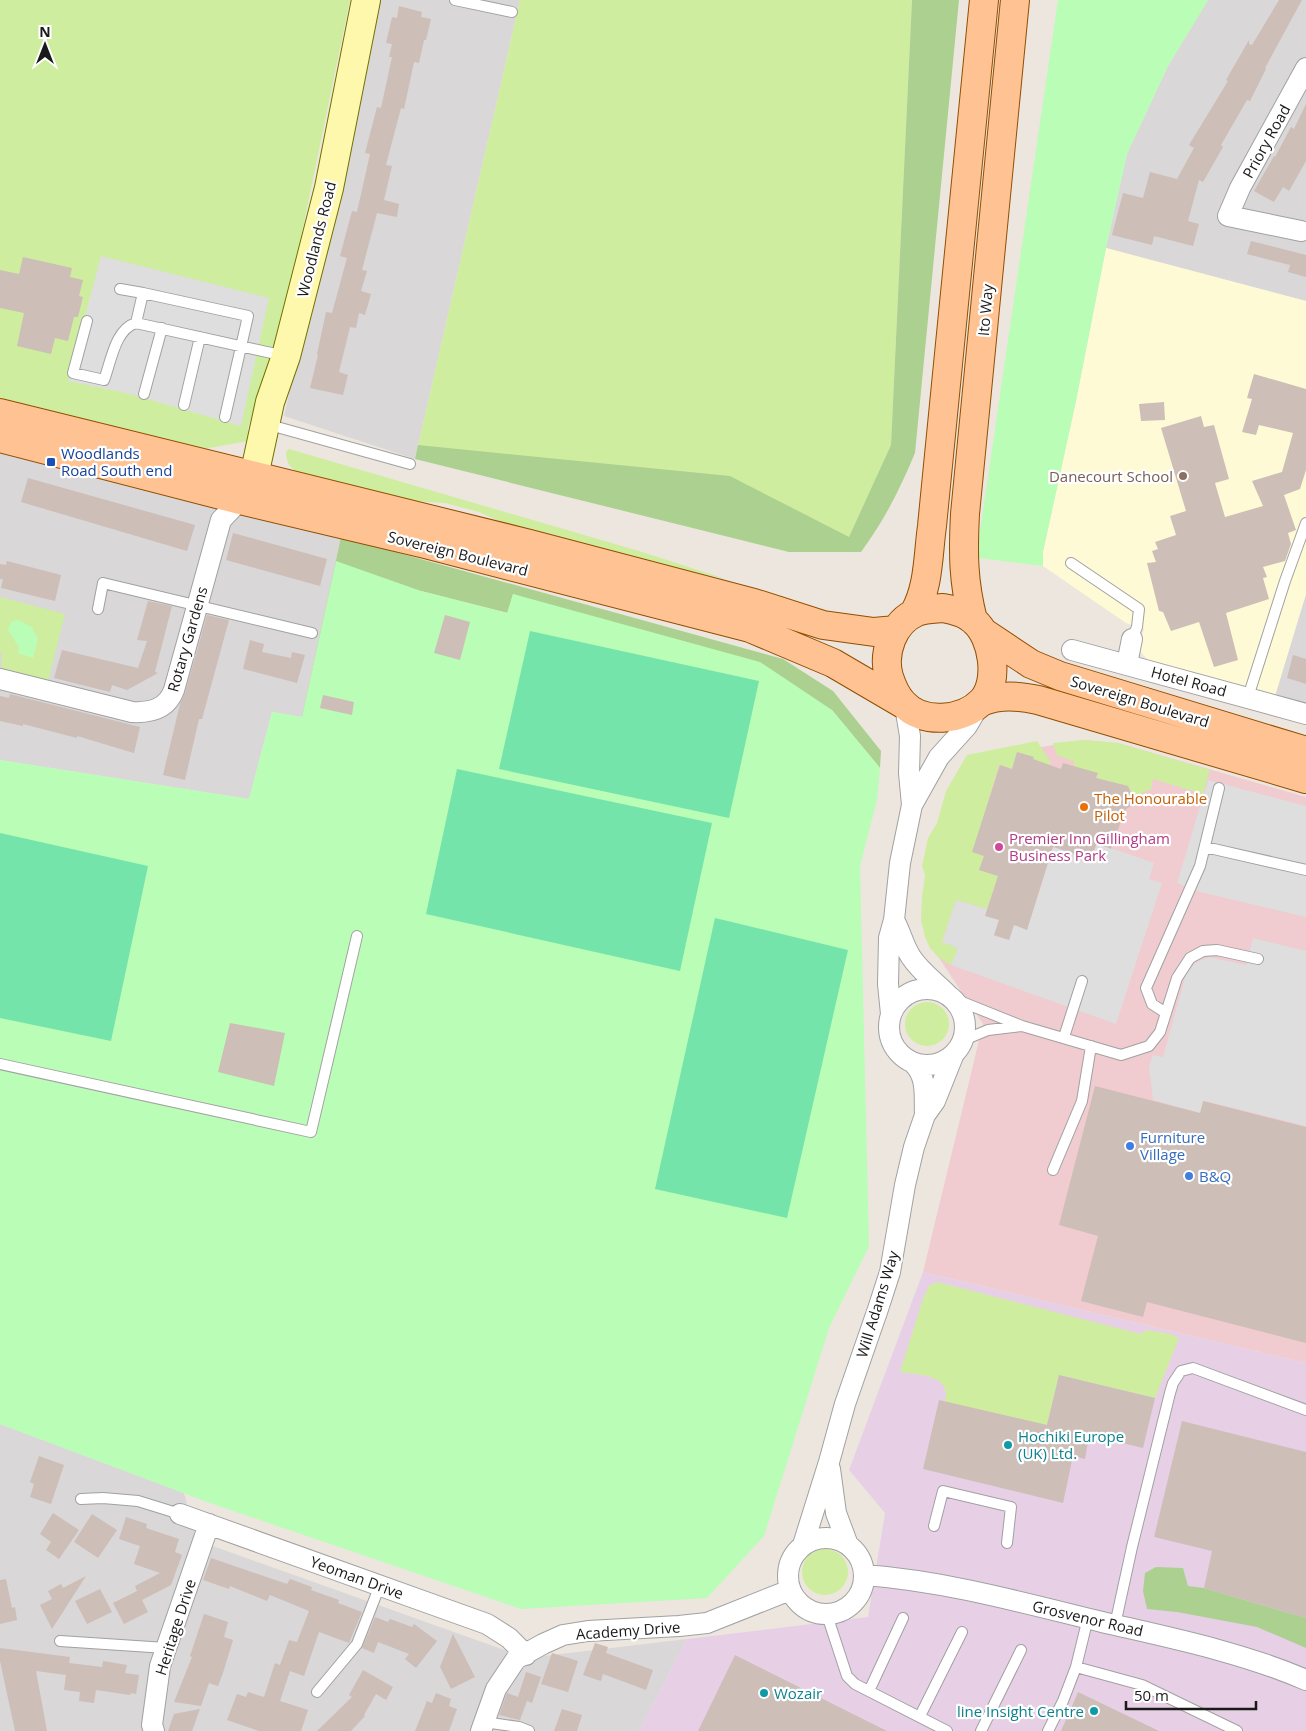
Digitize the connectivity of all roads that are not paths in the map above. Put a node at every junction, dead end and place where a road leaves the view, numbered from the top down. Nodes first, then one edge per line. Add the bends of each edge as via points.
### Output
1 (366, 0) edge
2 (455, 0) edge
3 (984, 0) edge
4 (1014, 0) edge
5 (512, 12) dead end
6 (1304, 75) edge
7 (1301, 231) dead end
8 (120, 289) dead end
9 (143, 293) junction
10 (87, 322) dead end
11 (136, 323) junction
12 (162, 328) junction
13 (200, 336) junction
14 (241, 346) junction
15 (286, 356) junction
16 (144, 394) dead end
17 (184, 405) dead end
18 (0, 413) edge
19 (225, 417) dead end
20 (266, 424) junction
21 (0, 438) edge
22 (410, 464) dead end
23 (254, 476) junction
24 (240, 500) junction
25 (1306, 523) edge
26 (1071, 563) dead end
27 (197, 605) junction
28 (98, 609) dead end
29 (905, 622) junction
30 (978, 626) junction
31 (312, 633) dead end
32 (1132, 639) joint
33 (1072, 650) dead end
34 (1127, 664) junction
35 (0, 679) edge
36 (1248, 698) junction
37 (981, 702) junction
38 (904, 705) junction
39 (1306, 714) edge
40 (1306, 751) edge
41 (1306, 779) edge
42 (1219, 788) dead end
43 (912, 805) junction
44 (1205, 847) junction
45 (1306, 870) edge
46 (894, 920) junction
47 (358, 936) dead end
48 (1258, 959) dead end
49 (1082, 981) dead end
50 (950, 996) junction
51 (1166, 1013) junction
52 (891, 1014) junction
53 (1022, 1026) junction
54 (1064, 1037) junction
55 (1091, 1046) junction
56 (958, 1048) junction
57 (913, 1063) junction
58 (0, 1064) edge
59 (925, 1115) junction
60 (1053, 1170) dead end
61 (1306, 1410) edge
62 (829, 1462) junction
63 (82, 1499) dead end
64 (180, 1514) joint
65 (209, 1524) junction
66 (934, 1526) dead end
67 (1007, 1543) dead end
68 (848, 1544) junction
69 (803, 1545) junction
70 (864, 1575) junction
71 (380, 1585) junction
72 (790, 1590) junction
73 (827, 1615) junction
74 (903, 1618) dead end
75 (1088, 1618) junction
76 (1115, 1625) junction
77 (962, 1632) dead end
78 (60, 1641) dead end
79 (166, 1648) junction
80 (1021, 1650) dead end
81 (526, 1655) junction
82 (1076, 1667) junction
83 (1306, 1680) edge
84 (869, 1691) junction
85 (317, 1692) dead end
86 (920, 1716) junction
87 (482, 1726) edge
88 (154, 1731) edge
89 (529, 1731) edge
90 (947, 1731) edge
91 (981, 1731) edge
92 (1048, 1731) edge
93 (1237, 1731) edge

1 - 15 street, Woodlands Road via 330,188
2 - 5 lane
3 - 29 main road, Ito Way via 932,526 920,603
4 - 30 main road, Ito Way via 965,522 964,581
6 - 7 street, Priory Road via 1240,188 1228,216
8 - 9 lane
9 - 11 lane
9 - 14 lane via 248,316
10 - 11 lane via 74,374 104,380 119,338 129,325
11 - 12 lane
12 - 13 lane
12 - 16 lane
13 - 14 lane
13 - 17 lane
14 - 15 lane
14 - 19 lane
15 - 20 street, Woodlands Road
18 - 23 main road, Sovereign Boulevard
20 - 22 lane
20 - 23 street, Woodlands Road
21 - 24 main road, Sovereign Boulevard
23 - 24 street, Woodlands Road
23 - 29 main road, Sovereign Boulevard via 730,596 823,625 874,632
24 - 27 street, Rotary Gardens via 221,520
24 - 38 main road, Sovereign Boulevard via 750,628 833,663
25 - 36 lane
26 - 32 lane via 1139,609
27 - 28 lane via 103,583
27 - 31 lane
27 - 35 street, Rotary Gardens via 173,693 168,702 156,710 132,712
29 - 30 main road via 926,609 943,608 959,612
29 - 38 main road via 888,648 887,667 893,688
30 - 37 main road via 989,646 992,669 989,688
30 - 40 main road, Sovereign Boulevard via 1021,658 1053,674
32 - 34 street
33 - 34 street, Hotel Road
34 - 36 street, Hotel Road
36 - 39 street, Hotel Road
37 - 38 main road via 960,715 940,719 925,716
37 - 41 main road, Sovereign Boulevard via 1001,697 1038,700
37 - 43 street via 967,726 939,757
38 - 43 street via 910,736
42 - 44 lane
43 - 46 street via 900,863
44 - 45 lane
44 - 51 lane via 1200,866 1146,988 1152,1004
46 - 50 street via 912,958
46 - 52 street via 888,938
47 - 58 lane via 311,1132
48 - 51 lane via 1217,950 1195,955 1177,978
49 - 54 lane
50 - 52 street via 921,989 903,998
50 - 53 lane
50 - 56 street via 958,1004 966,1025
51 - 55 lane via 1160,1032 1149,1046 1121,1055
52 - 57 street via 889,1030 892,1044
53 - 54 lane
53 - 56 lane via 988,1030
54 - 55 lane
55 - 60 lane via 1082,1101
56 - 57 street via 942,1063 926,1066
56 - 59 street, Will Adams Way via 935,1101
57 - 59 street, Will Adams Way via 923,1081
59 - 62 street, Will Adams Way via 907,1172 888,1278
61 - 76 lane via 1193,1368 1181,1371 1170,1393
62 - 68 street, Will Adams Way via 836,1513
62 - 69 street, Will Adams Way
63 - 64 lane via 138,1501
64 - 65 street, Yeoman Drive
65 - 71 street, Yeoman Drive
65 - 79 street, Heritage Drive
66 - 67 lane via 943,1491 1011,1507
68 - 69 street via 825,1538
68 - 70 street via 862,1563
69 - 72 street via 789,1566
70 - 73 street via 863,1587 850,1607
70 - 75 street, Grosvenor Road via 904,1578
71 - 81 street, Yeoman Drive via 488,1624
71 - 85 lane via 357,1644
72 - 73 street via 805,1608
72 - 81 street, Academy Drive via 707,1623 563,1635
73 - 84 lane via 847,1676
74 - 84 lane
75 - 76 street, Grosvenor Road
75 - 82 lane
76 - 83 street, Grosvenor Road via 1237,1655
77 - 86 lane
78 - 79 lane
79 - 88 street, Heritage Drive via 160,1666 152,1725
80 - 91 lane
81 - 87 street, Academy Drive via 516,1660 496,1690
82 - 92 lane
82 - 93 lane via 1142,1685
84 - 86 lane
86 - 90 lane
87 - 89 lane via 519,1727

